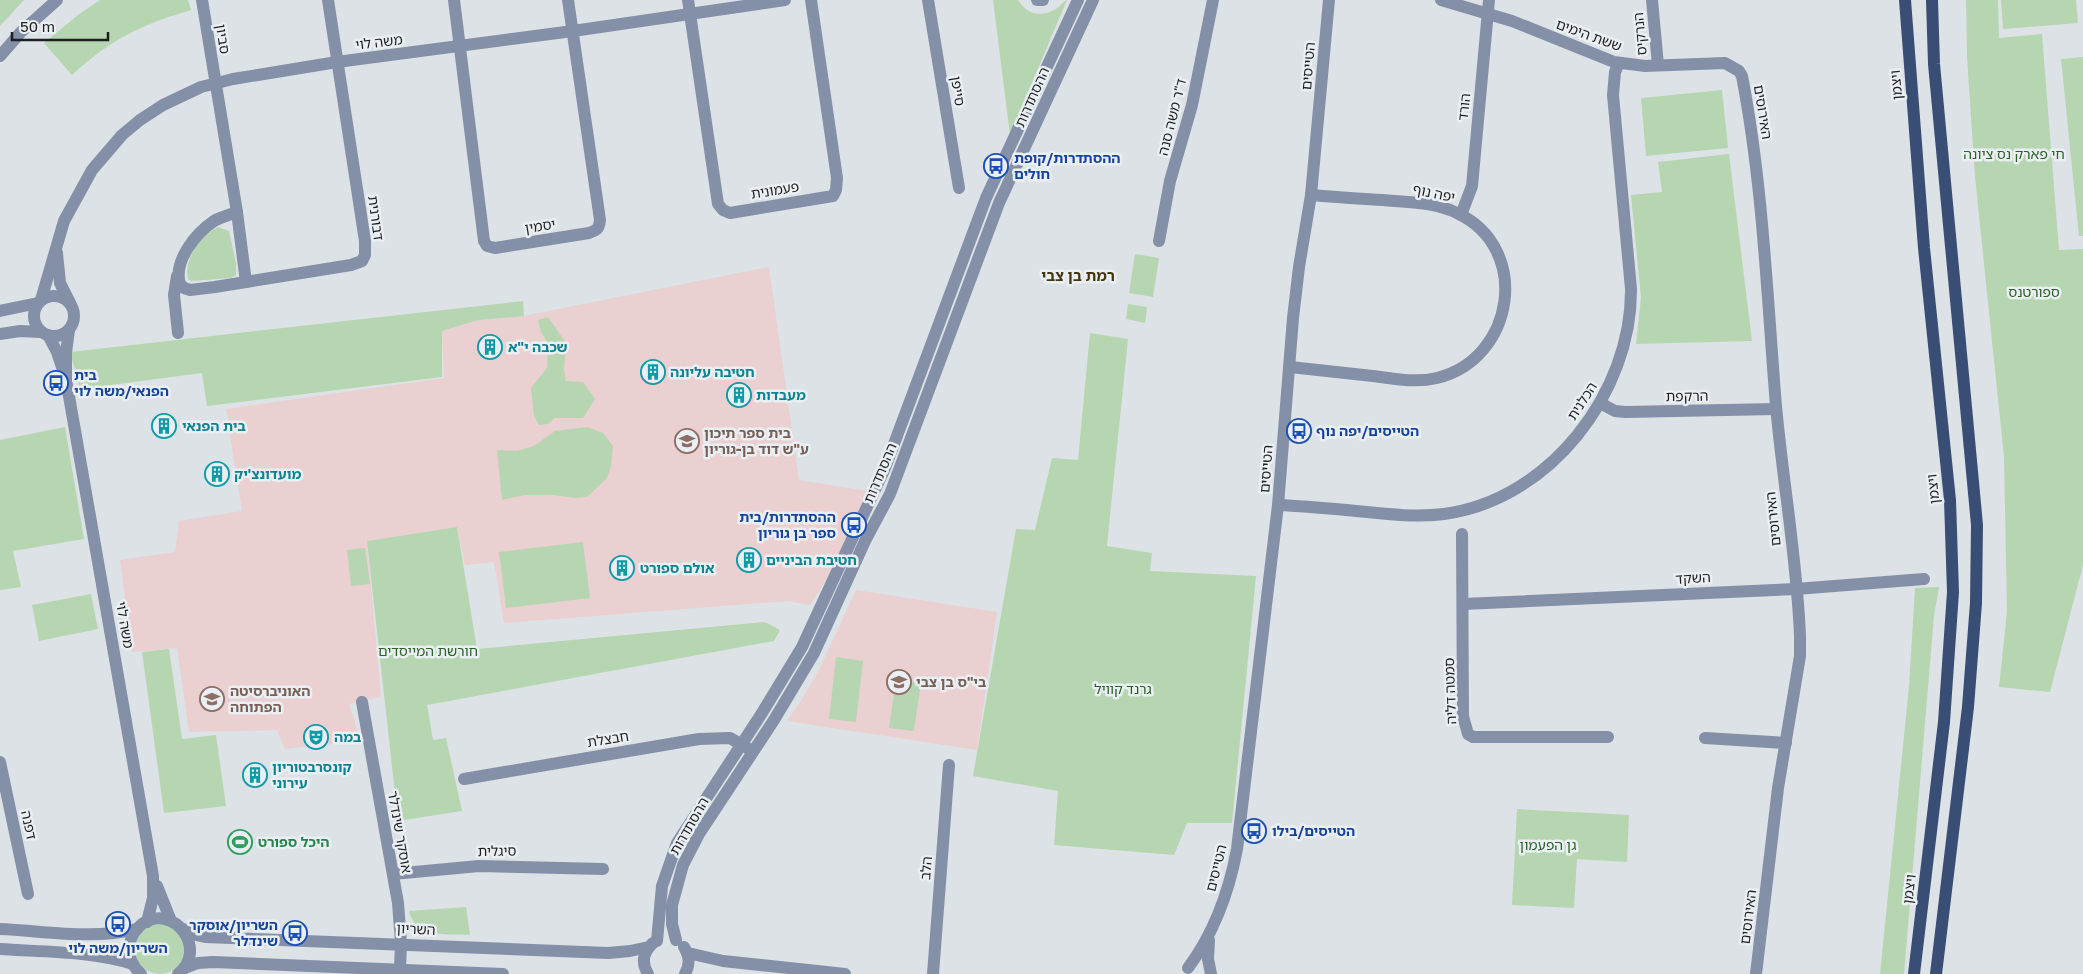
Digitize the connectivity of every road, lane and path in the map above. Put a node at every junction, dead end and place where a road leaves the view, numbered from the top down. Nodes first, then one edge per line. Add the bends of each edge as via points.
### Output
1 (57, 0) edge
2 (202, 0) edge
3 (328, 0) edge
4 (454, 0) edge
5 (568, 0) edge
6 (688, 0) edge
7 (785, 0) edge
8 (812, 0) edge
9 (928, 0) edge
10 (1037, 0) edge
11 (1042, 0) edge
12 (1078, 0) edge
13 (1093, 0) edge
14 (1213, 0) edge
15 (1329, 0) edge
16 (1441, 0) edge
17 (1489, 0) edge
18 (1652, 0) edge
19 (1905, 0) edge
20 (1932, 0) edge
21 (690, 14) junction
22 (1487, 14) junction
23 (573, 31) junction
24 (461, 46) junction
25 (0, 56) edge
26 (337, 62) junction
27 (1619, 62) junction
28 (1658, 65) junction
29 (1731, 65) joint
30 (215, 83) junction
31 (959, 188) dead end
32 (1311, 196) junction
33 (237, 212) junction
34 (1461, 215) junction
35 (1159, 241) dead end
36 (56, 247) junction
37 (178, 271) junction
38 (246, 282) junction
39 (40, 302) junction
40 (71, 305) junction
41 (0, 311) edge
42 (69, 330) junction
43 (178, 333) dead end
44 (0, 334) edge
45 (45, 334) junction
46 (1290, 367) junction
47 (66, 379) junction
48 (1600, 403) junction
49 (1776, 409) junction
50 (1278, 505) junction
51 (1462, 534) dead end
52 (1924, 579) dead end
53 (1796, 588) junction
54 (1463, 604) junction
55 (362, 702) dead end
56 (1608, 737) dead end
57 (1705, 738) dead end
58 (1786, 743) junction
59 (742, 745) junction
60 (753, 752) junction
61 (0, 762) edge
62 (949, 765) dead end
63 (464, 779) dead end
64 (603, 869) dead end
65 (393, 874) junction
66 (153, 876) junction
67 (28, 894) dead end
68 (171, 921) junction
69 (142, 925) junction
70 (0, 929) edge
71 (183, 929) junction
72 (1210, 935) junction
73 (676, 940) junction
74 (401, 943) junction
75 (653, 944) junction
76 (0, 949) edge
77 (688, 953) junction
78 (132, 964) junction
79 (400, 969) junction
80 (1184, 971) edge
81 (181, 972) edge
82 (141, 974) edge
83 (503, 974) edge
84 (648, 974) edge
85 (685, 974) edge
86 (845, 974) edge
87 (933, 974) edge
88 (1210, 974) edge
89 (1756, 974) edge
90 (1914, 974) edge
91 (1936, 974) edge

1 - 25 street
2 - 30 street, סביון
3 - 26 street
4 - 24 street
5 - 23 street
6 - 21 street
7 - 21 street, משה לוי
8 - 21 street, פעמונית via 836,190 833,196 730,212 718,204
9 - 31 street, סייפן
10 - 11 street
12 - 59 street, ההסתדרות via 986,198 878,483 802,647
13 - 60 street, ההסתדרות via 999,203 890,494 814,653
14 - 35 street, ד"ר משה סנה
15 - 32 street, הטייסים
16 - 22 street, ששת הימים
17 - 22 street, הורד
18 - 28 street, הנרקיס
19 - 90 main road, ויצמן via 1924,248 1950,500 1954,592 1944,722
20 - 91 main road via 1934,64 1951,265 1977,525 1976,603 1968,707
21 - 23 street, משה לוי
22 - 27 street, ששת הימים
22 - 34 street, הורד via 1472,186
23 - 24 street, משה לוי
23 - 24 street, יסמין via 599,226 589,233 495,248 487,246 484,241
24 - 26 street, משה לוי
26 - 30 street, משה לוי
26 - 38 street, דבורנית via 365,255 362,261 351,266
27 - 28 street, ששת הימים
27 - 48 street, הכלנית via 1614,95 1632,308 1614,378
28 - 29 street, ששת הימים via 1718,62
29 - 49 street, האירוסים via 1742,76 1753,140
30 - 33 street
30 - 36 street, משה לוי via 163,104 140,120 105,153 70,207
32 - 34 street, יפה נוף via 1412,202
32 - 46 street, הטייסים via 1299,267
33 - 37 street via 204,229 184,256
33 - 38 street
34 - 46 street, יפה נוף via 1477,226 1497,251 1506,288 1502,317 1476,356 1446,375 1426,380
36 - 39 street, משה לוי
36 - 40 street, משה לוי via 60,282
37 - 38 street, דבורנית via 180,284 190,290
37 - 43 street via 174,295
39 - 40 street via 54,296 67,300
39 - 41 street
39 - 45 street via 33,315 34,322
40 - 42 street via 74,317
42 - 45 street via 59,336
42 - 47 street, משה לוי
44 - 45 street via 20,331
45 - 47 street, משה לוי via 57,352
46 - 50 street, הטייסים
47 - 66 street, משה לוי
48 - 49 street, הרקפת via 1624,412
48 - 50 street, הכלנית via 1574,440 1543,469 1507,494 1468,509 1417,516
49 - 53 street, האירוסים
50 - 72 street, הטייסים via 1237,849 1229,886
51 - 54 street, סמטה דליה
52 - 53 street, השקד
53 - 54 street, השקד
53 - 58 street, האירוסים via 1800,656
54 - 56 street, סמטה דליה via 1463,716 1468,734 1473,737
55 - 65 street, אוסקר שינדלר
57 - 58 street
58 - 89 street, האירוסים
59 - 60 street, חבצלת
59 - 63 street, חבצלת via 730,738 699,739
59 - 75 street, ההסתדרות via 687,827 670,861 662,886
60 - 73 street, ההסתדרות via 682,866 672,905
61 - 67 street, דפנה
62 - 87 street, הלב
64 - 65 street, סיגלית via 479,866
65 - 74 street, אוסקר שינדלר
66 - 68 street, משה לוי
66 - 69 street, משה לוי via 153,898
68 - 69 street via 161,919
68 - 71 street, השריון
69 - 70 street via 116,933 84,934
69 - 78 street, משה לוי via 130,943
71 - 74 street, השריון via 205,937
71 - 81 street via 191,951
72 - 80 street, הטייסים
72 - 88 street, הטייסים
73 - 75 street, השריון via 663,939
73 - 77 street
74 - 75 street, השריון via 608,953 630,952
74 - 79 street, אוסקר שינדלר
75 - 84 street, ההסתדרות via 644,962
76 - 78 street via 82,954
77 - 85 street
77 - 86 street via 723,961
78 - 82 street
79 - 81 street via 213,962 192,964
79 - 83 street
80 - 88 street via 1198,967

